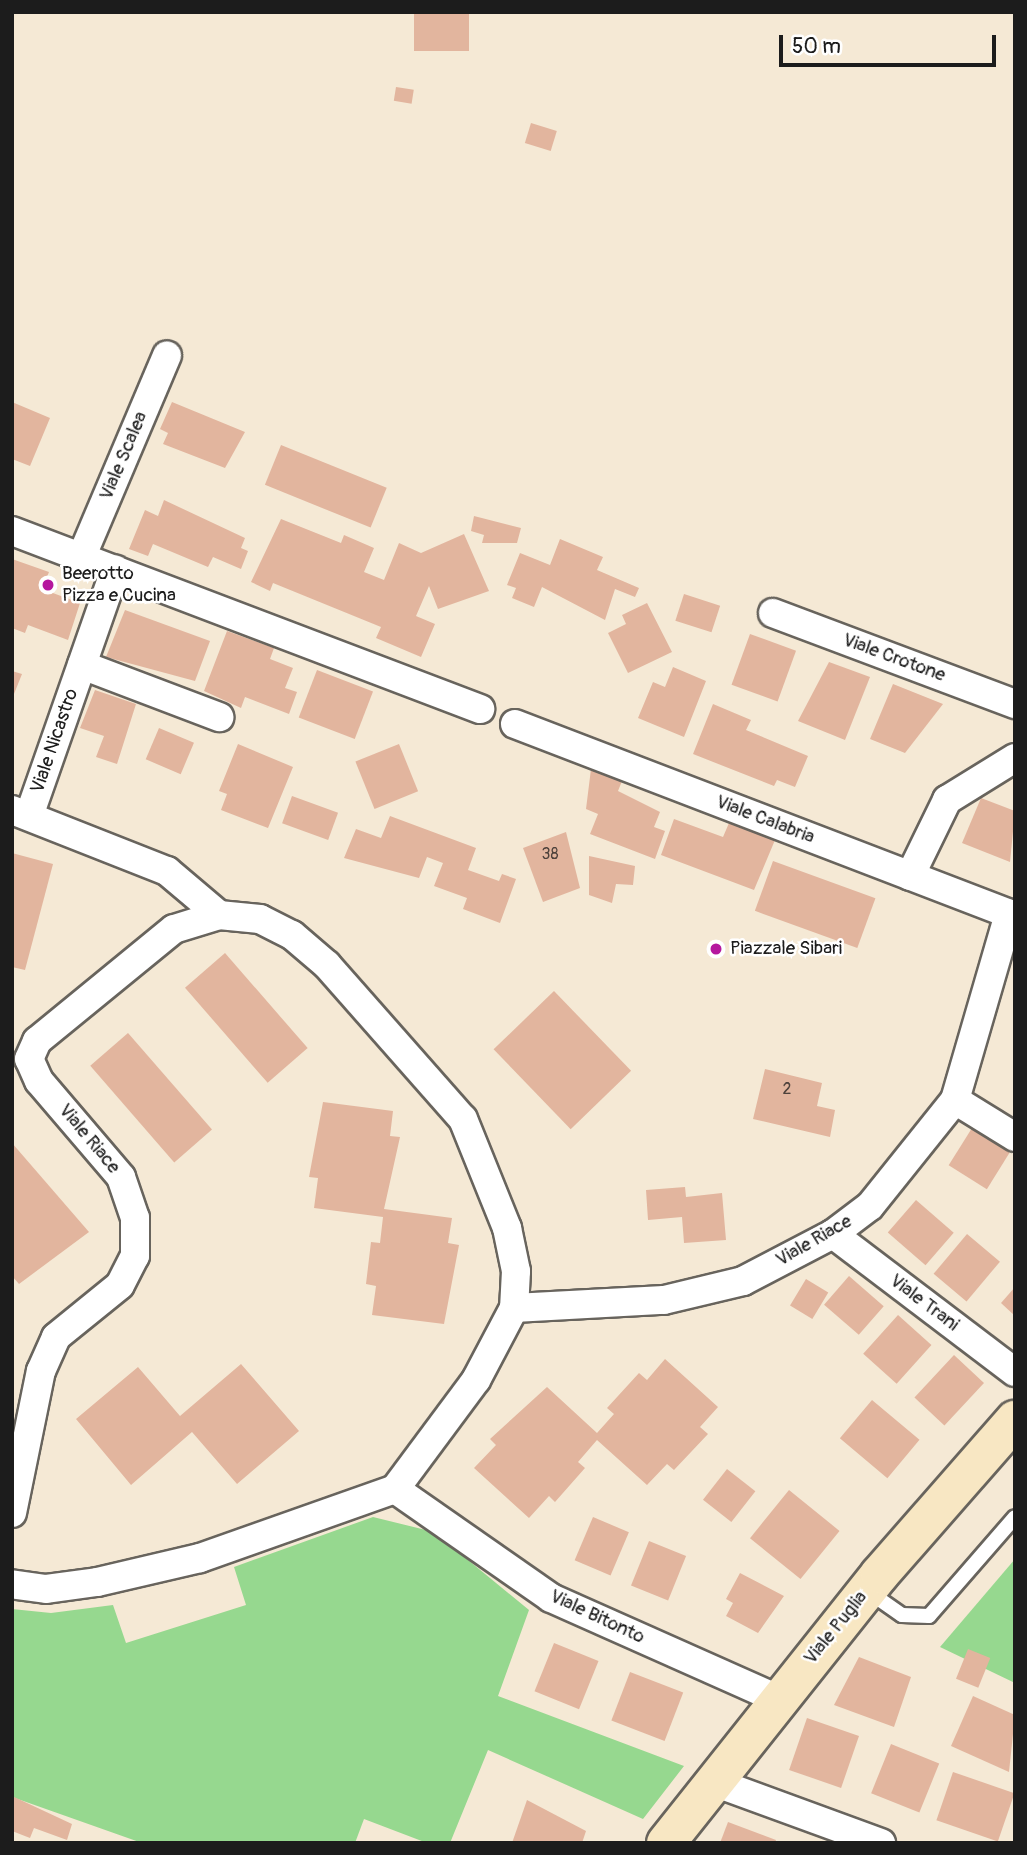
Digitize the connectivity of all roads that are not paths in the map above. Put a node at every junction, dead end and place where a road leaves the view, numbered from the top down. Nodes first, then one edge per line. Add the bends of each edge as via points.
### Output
1 (167, 355) dead end
2 (12, 531) edge
3 (81, 558) junction
4 (115, 570) junction
5 (773, 613) dead end
6 (82, 665) junction
7 (1015, 704) edge
8 (219, 717) dead end
9 (1015, 758) edge
10 (20, 813) edge
11 (910, 876) junction
12 (219, 915) junction
13 (1012, 915) edge
14 (18, 1061) edge
15 (955, 1100) junction
16 (1015, 1137) edge
17 (833, 1234) junction
18 (514, 1308) junction
19 (1015, 1372) edge
20 (1012, 1428) edge
21 (395, 1489) junction
22 (12, 1513) edge
23 (1015, 1517) edge
24 (12, 1584) edge
25 (867, 1591) junction
26 (778, 1699) junction
27 (714, 1782) junction
28 (666, 1843) edge
29 (881, 1843) edge

1 - 3 street, Viale Scalea
2 - 3 street
3 - 4 street
4 - 6 street, Viale Nicastro
4 - 11 street, Viale Calabria via 480,709 481,720 506,731 515,724
5 - 7 street, Viale Crotone
6 - 8 street, Viale Nicastro
6 - 10 street, Viale Nicastro
9 - 11 street via 947,800
10 - 12 street via 167,871
11 - 13 street, Viale Calabria
12 - 14 street, Viale Riace via 174,929 134,956
12 - 18 street, Viale Riace via 260,919 292,935 463,1119 507,1228 516,1271
13 - 15 street, Viale Riace
14 - 22 street, Viale Riace via 121,1177 135,1218 135,1256 120,1285 56,1337 41,1371
15 - 16 street
15 - 17 street, Viale Riace via 870,1206
17 - 18 street, Viale Riace via 743,1281 677,1297
17 - 19 street, Viale Trani
18 - 21 street, Viale Riace via 476,1380
20 - 25 main road, Viale Puglia
21 - 24 street via 200,1558 97,1582 46,1589
21 - 26 street, Viale Bitonto via 551,1598
23 - 25 lane via 929,1616 902,1615
25 - 26 main road, Viale Puglia
26 - 27 main road, Viale Puglia
27 - 28 main road, Viale Puglia
27 - 29 street

